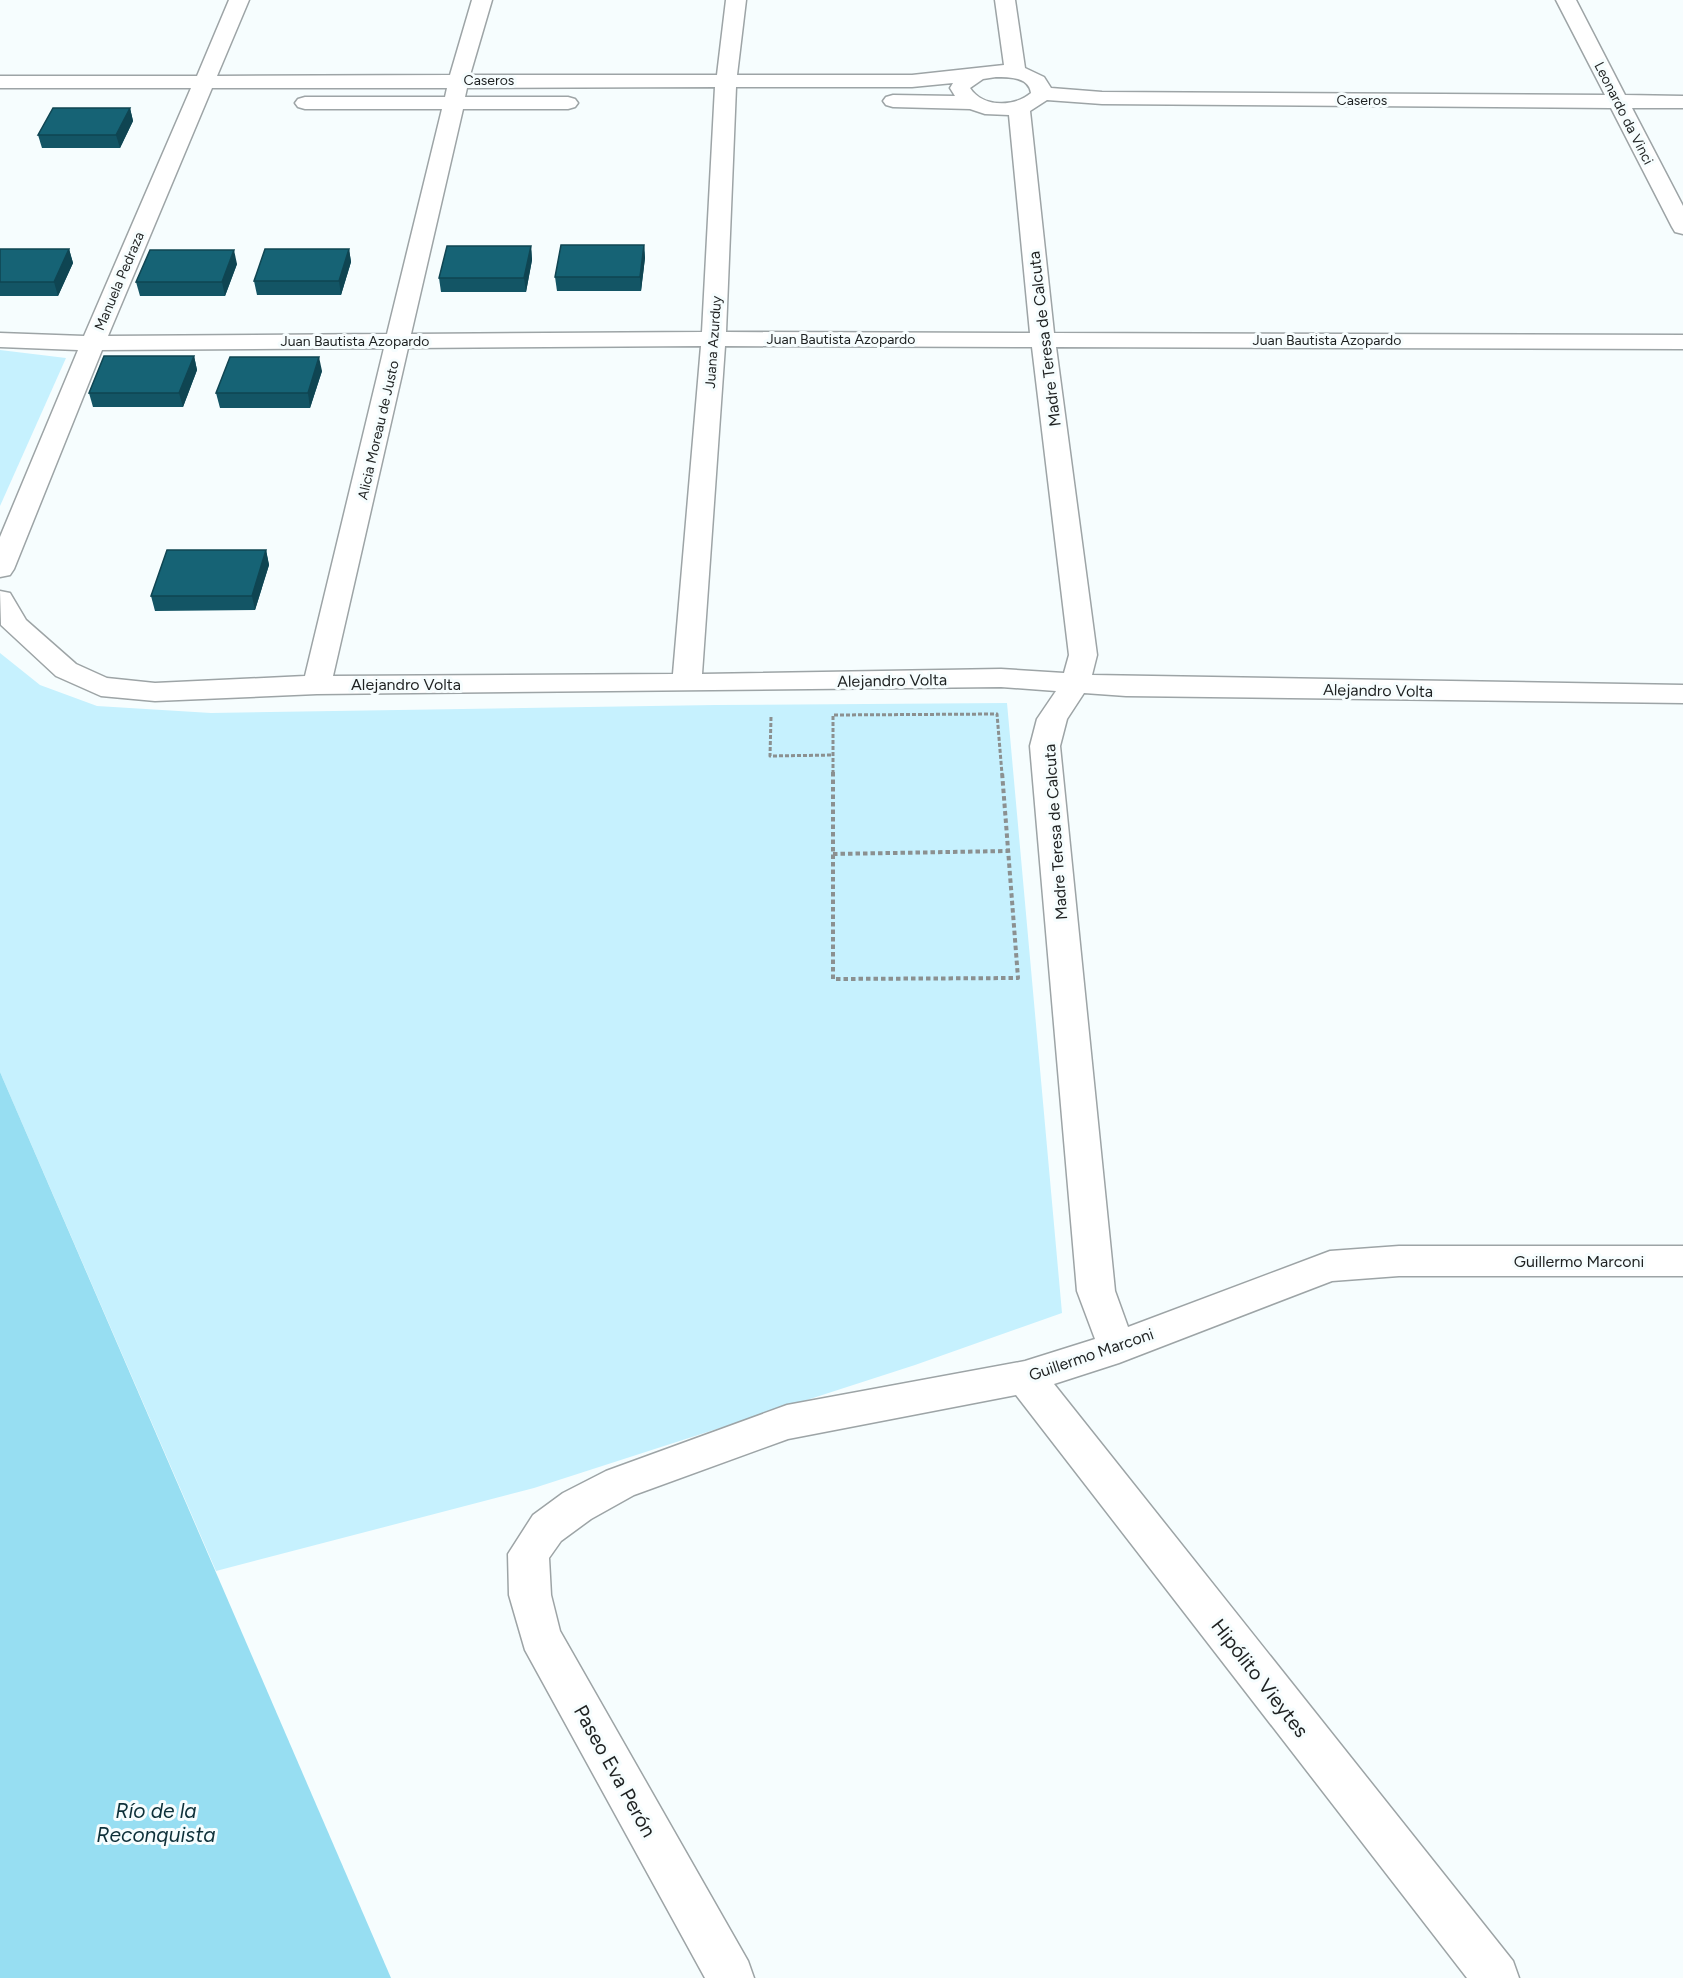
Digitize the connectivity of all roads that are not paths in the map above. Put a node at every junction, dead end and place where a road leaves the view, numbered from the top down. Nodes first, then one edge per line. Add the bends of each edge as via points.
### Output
1 (239, 0) edge
2 (482, 0) edge
3 (736, 0) edge
4 (1005, 0) edge
5 (1566, 0) edge
6 (1015, 72) junction
7 (978, 74) junction
8 (459, 80) junction
9 (205, 81) junction
10 (0, 82) edge
11 (725, 97) junction
12 (865, 101) dead end
13 (1030, 101) junction
14 (1618, 102) junction
15 (1683, 102) edge
16 (183, 103) junction
17 (218, 103) dead end
18 (289, 103) dead end
19 (583, 103) dead end
20 (974, 103) junction
21 (454, 104) junction
22 (1683, 226) edge
23 (714, 339) junction
24 (1043, 339) junction
25 (0, 340) edge
26 (399, 340) junction
27 (1683, 342) edge
28 (93, 343) junction
29 (1, 562) edge
30 (0, 569) edge
31 (0, 599) edge
32 (687, 683) junction
33 (1076, 683) junction
34 (317, 685) junction
35 (1683, 694) edge
36 (1683, 1261) edge
37 (1117, 1347) junction
38 (1025, 1377) junction
39 (528, 1554) joint
40 (731, 1978) edge
41 (1496, 1978) edge

1 - 9 street, Manuela Pedraza
2 - 8 street, Alicia Moreau de Justo
3 - 11 street, Juana Azurduy
4 - 6 street
5 - 14 street, Leonardo da Vinci
6 - 7 street, Caseros
6 - 13 street via 1042,87
7 - 11 street, Caseros
7 - 20 street via 965,80 960,88 963,96
8 - 9 street, Caseros
8 - 11 street, Caseros
8 - 21 street, Alicia Moreau de Justo
9 - 10 street, Caseros
9 - 16 street, Manuela Pedraza
11 - 23 street, Juana Azurduy
12 - 20 street
13 - 14 street, Caseros via 1102,98
13 - 20 street, Caseros via 1004,109
13 - 24 street, Madre Teresa de Calcuta
14 - 15 street, Caseros
14 - 22 street, Leonardo da Vinci
16 - 17 street
16 - 28 street, Manuela Pedraza
18 - 21 street, Caseros
19 - 21 street, Caseros
21 - 26 street, Alicia Moreau de Justo
23 - 24 street, Juan Bautista Azopardo
23 - 26 street, Juan Bautista Azopardo
23 - 32 street, Juana Azurduy
24 - 27 street, Juan Bautista Azopardo
24 - 33 street, Madre Teresa de Calcuta via 1082,636 1083,655
25 - 28 street, Juan Bautista Azopardo
26 - 28 street, Juan Bautista Azopardo
26 - 34 street, Alicia Moreau de Justo
28 - 29 street, Manuela Pedraza
29 - 30 street
31 - 34 street, Alejandro Volta via 15,625 47,655 66,670 101,687 155,692
32 - 33 street, Alejandro Volta via 1001,678
32 - 34 street, Alejandro Volta
33 - 35 street, Alejandro Volta via 1126,687
33 - 37 street, Madre Teresa de Calcuta via 1052,719 1045,746 1096,1291
36 - 37 street, Guillermo Marconi via 1399,1261 1330,1266
37 - 38 street, Guillermo Marconi
38 - 39 street, Guillermo Marconi via 787,1422 620,1483 547,1528
38 - 41 street, Hipólito Vieytes
39 - 40 street, Paseo Eva Perón via 530,1595 540,1636

